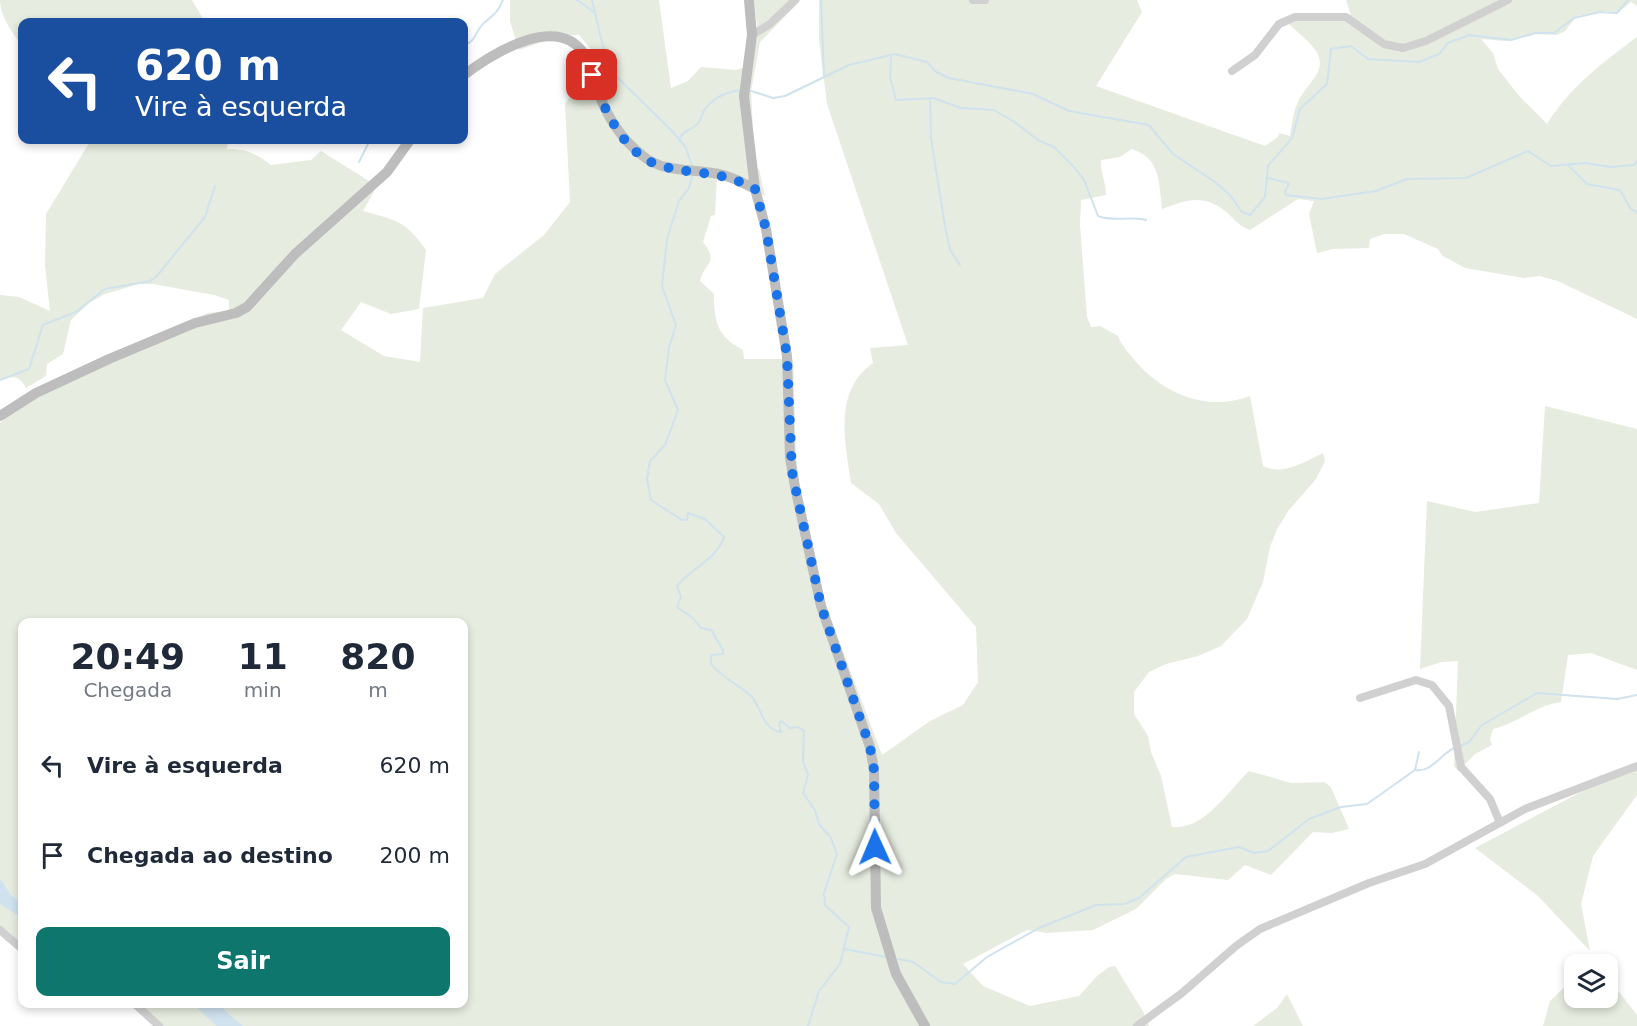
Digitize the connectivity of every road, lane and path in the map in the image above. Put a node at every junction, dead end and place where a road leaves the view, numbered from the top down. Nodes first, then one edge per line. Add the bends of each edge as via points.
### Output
1 (749, 0) edge
2 (795, 0) edge
3 (974, 0) edge
4 (985, 0) edge
5 (1508, 0) edge
6 (752, 35) junction
7 (1232, 71) dead end
8 (468, 73) edge
9 (407, 144) edge
10 (755, 189) junction
11 (0, 416) edge
12 (1360, 698) dead end
13 (1637, 766) edge
14 (1500, 823) junction
15 (0, 930) edge
16 (18, 946) edge
17 (139, 1008) edge
18 (159, 1026) edge
19 (925, 1026) edge
20 (1137, 1026) edge

1 - 6 street
2 - 6 street
3 - 4 street
5 - 7 street via 1426,41 1403,48 1384,44 1346,17 1295,17 1279,24 1255,55
6 - 10 street via 744,96
8 - 10 street via 520,42 544,37 567,39 588,60 601,102 613,124 643,157 666,168 731,177
9 - 11 street via 387,172 295,254 247,307 195,323 109,359 49,386
10 - 19 street via 766,229 787,356 793,480 821,606 870,747 874,770 876,908 896,974
12 - 14 street via 1416,680 1432,685 1449,706 1461,767 1490,799
13 - 14 street via 1525,809
14 - 20 street via 1425,864 1260,929
15 - 16 street
17 - 18 street

